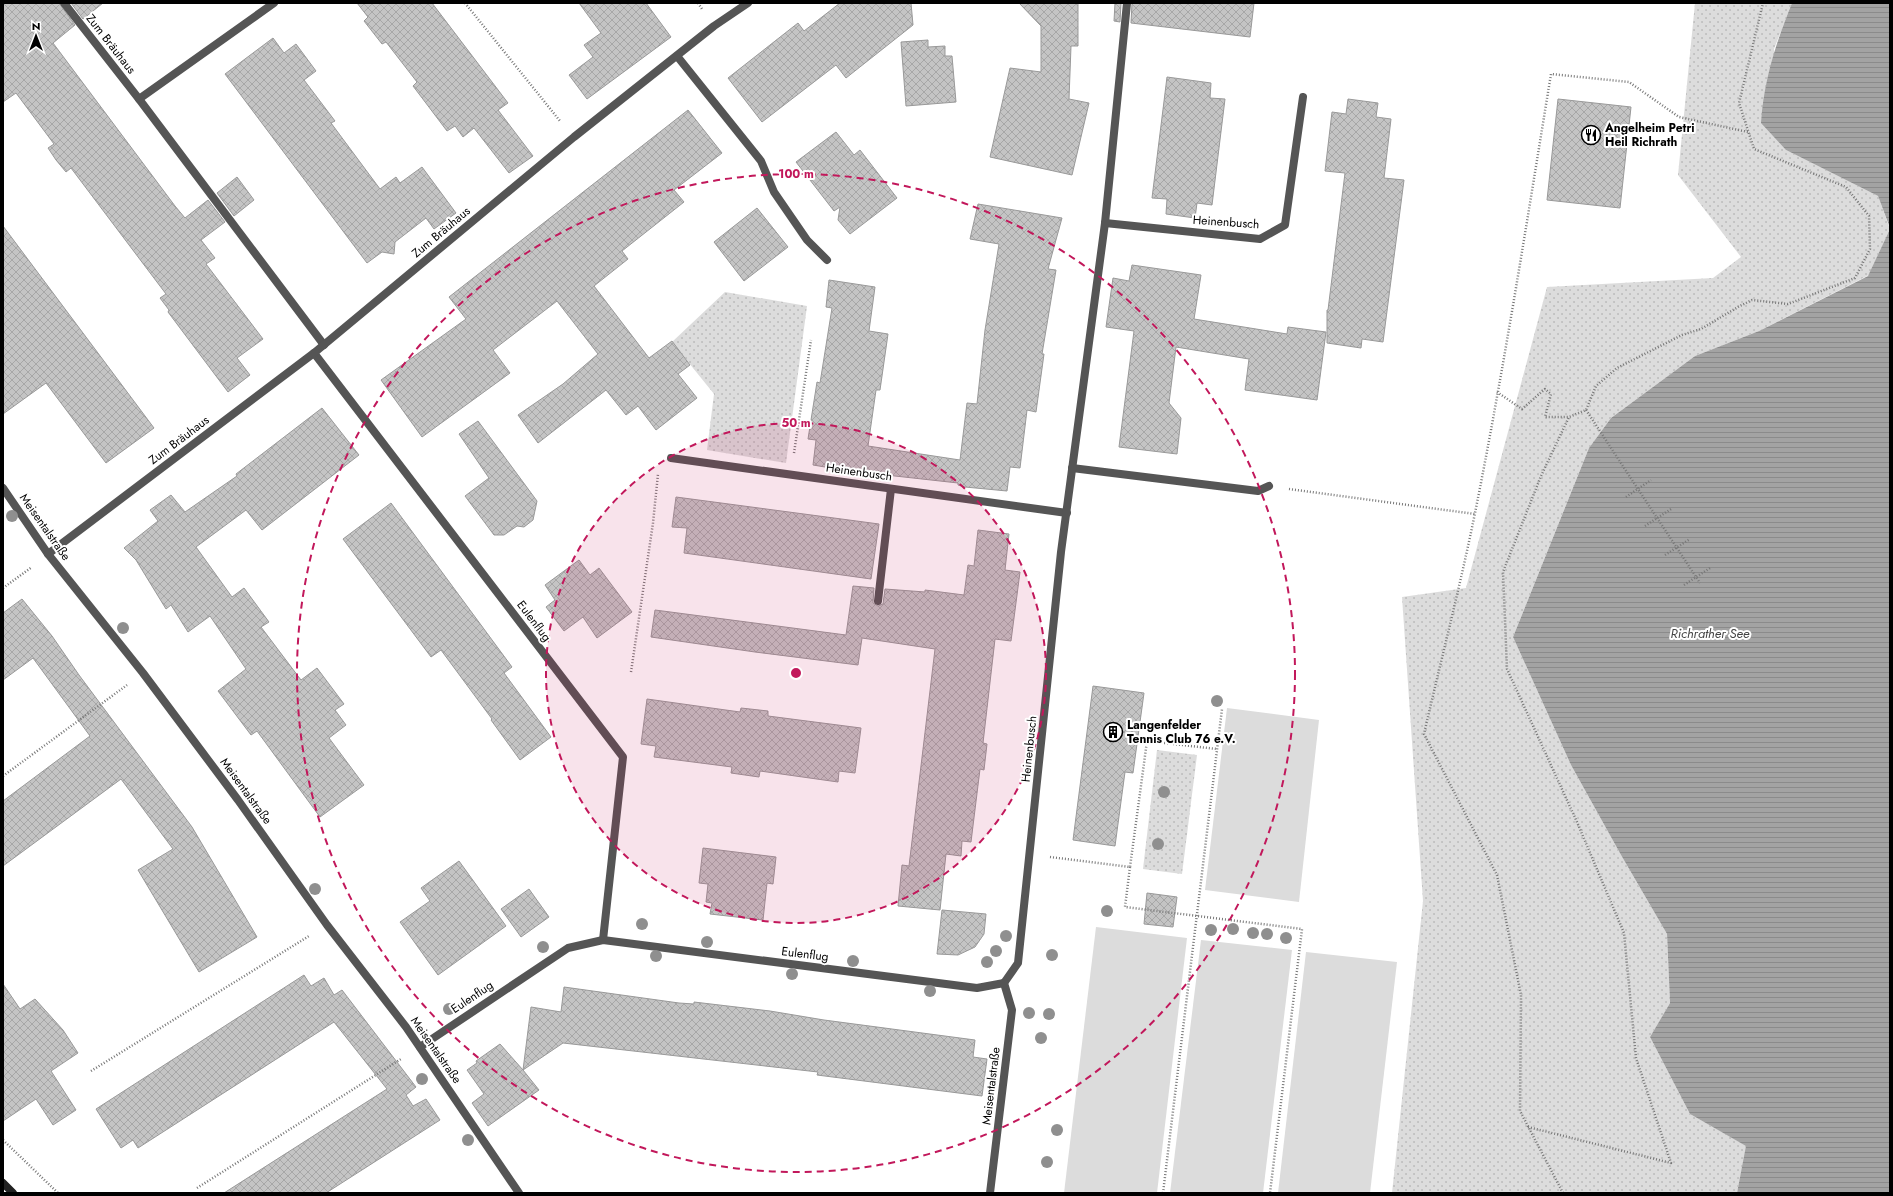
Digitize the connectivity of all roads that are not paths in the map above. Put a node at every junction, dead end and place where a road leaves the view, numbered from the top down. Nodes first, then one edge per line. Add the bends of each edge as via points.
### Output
1 (64, 3) edge
2 (274, 3) edge
3 (748, 3) edge
4 (1127, 3) edge
5 (677, 56) junction
6 (1303, 97) dead end
7 (139, 99) junction
8 (1106, 223) junction
9 (827, 260) dead end
10 (324, 345) junction
11 (314, 353) junction
12 (671, 458) road end
13 (1072, 468) junction
14 (1269, 486) road end
15 (3, 488) edge
16 (891, 489) junction
17 (1067, 513) junction
18 (48, 554) junction
19 (878, 601) dead end
20 (602, 940) junction
21 (1004, 983) junction
22 (420, 1046) junction
23 (3, 1183) edge
24 (13, 1193) edge
25 (519, 1193) edge
26 (990, 1193) edge

1 - 7 street, Zum Bräuhaus
2 - 7 street
3 - 5 street, Zum Bräuhaus
4 - 8 street, Heinenbusch
5 - 9 street via 761,161 774,192 807,240
5 - 10 street, Zum Bräuhaus via 574,137
6 - 8 street, Heinenbusch via 1285,226 1260,239
7 - 10 street, Zum Bräuhaus
8 - 13 street, Heinenbusch
10 - 11 street, Zum Bräuhaus
11 - 18 street, Zum Bräuhaus
11 - 20 street, Eulenflug via 623,757
12 - 16 street, Heinenbusch
13 - 14 street via 1258,491
13 - 17 street, Heinenbusch
15 - 18 street, Meisentalstraße
16 - 17 street, Heinenbusch
16 - 19 street
17 - 21 street, Heinenbusch via 1018,963
18 - 22 street, Meisentalstraße via 143,673 327,925
20 - 21 street, Eulenflug via 976,988
20 - 22 street, Eulenflug via 568,948
21 - 26 street, Meisentalstraße via 1012,1010
22 - 25 street, Meisentalstraße
23 - 24 main road

